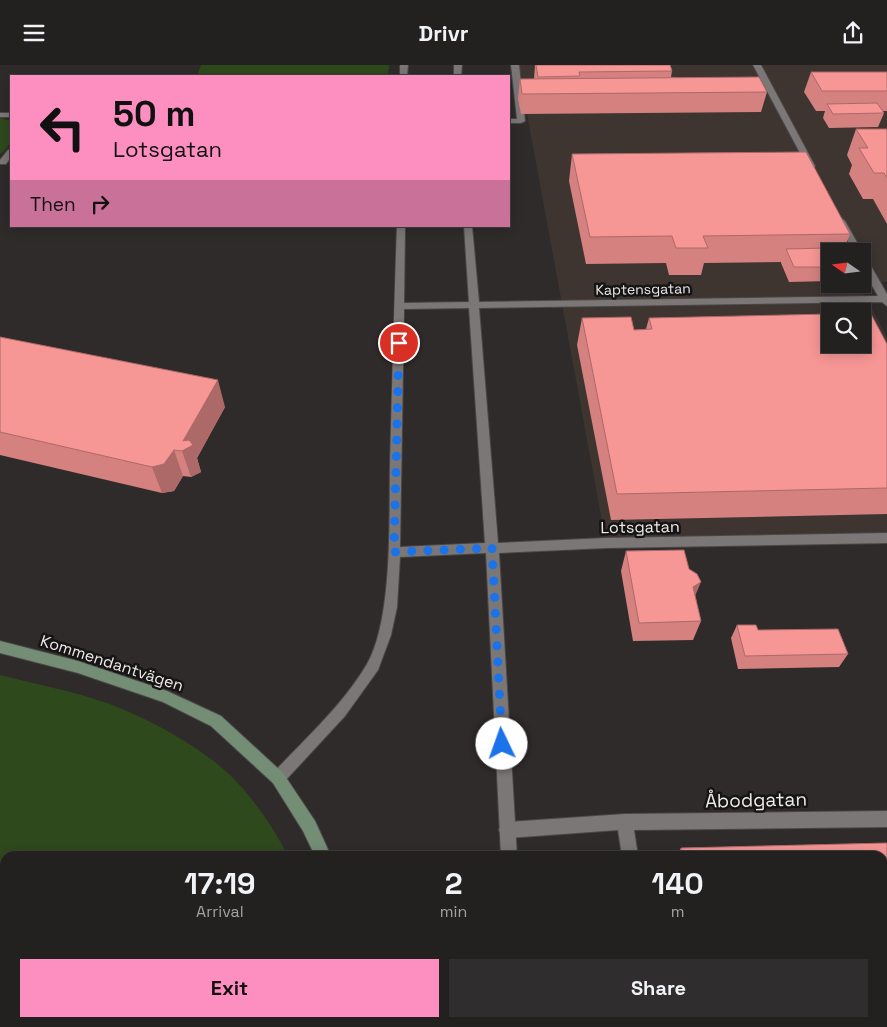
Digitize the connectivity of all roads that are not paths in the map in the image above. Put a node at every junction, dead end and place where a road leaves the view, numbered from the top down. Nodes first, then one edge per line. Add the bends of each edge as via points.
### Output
1 (515, 65) edge
2 (757, 65) edge
3 (510, 121) edge
4 (816, 174) edge
5 (834, 209) edge
6 (401, 227) edge
7 (468, 227) edge
8 (853, 243) edge
9 (871, 274) edge
10 (886, 300) edge
11 (400, 305) junction
12 (473, 305) junction
13 (887, 538) edge
14 (492, 548) junction
15 (394, 552) junction
16 (0, 647) edge
17 (278, 778) junction
18 (887, 819) edge
19 (625, 822) junction
20 (507, 830) junction
21 (320, 851) edge
22 (509, 851) edge
23 (629, 851) edge

1 - 3 street via 521,121
2 - 4 street
5 - 8 street
6 - 11 street
7 - 12 street
9 - 10 street
10 - 12 street, Kaptensgatan
11 - 12 street, Kaptensgatan
11 - 15 street
12 - 14 street
13 - 14 street, Lotsgatan
14 - 15 street, Lotsgatan
14 - 20 street
15 - 17 street via 390,607 373,667 340,711
16 - 17 street, Kommendantvägen via 78,667 167,697 216,721
17 - 21 street, Kommendantvägen via 309,826
18 - 19 street, Åbodgatan
19 - 20 street, Åbodgatan
19 - 23 street
20 - 22 street

